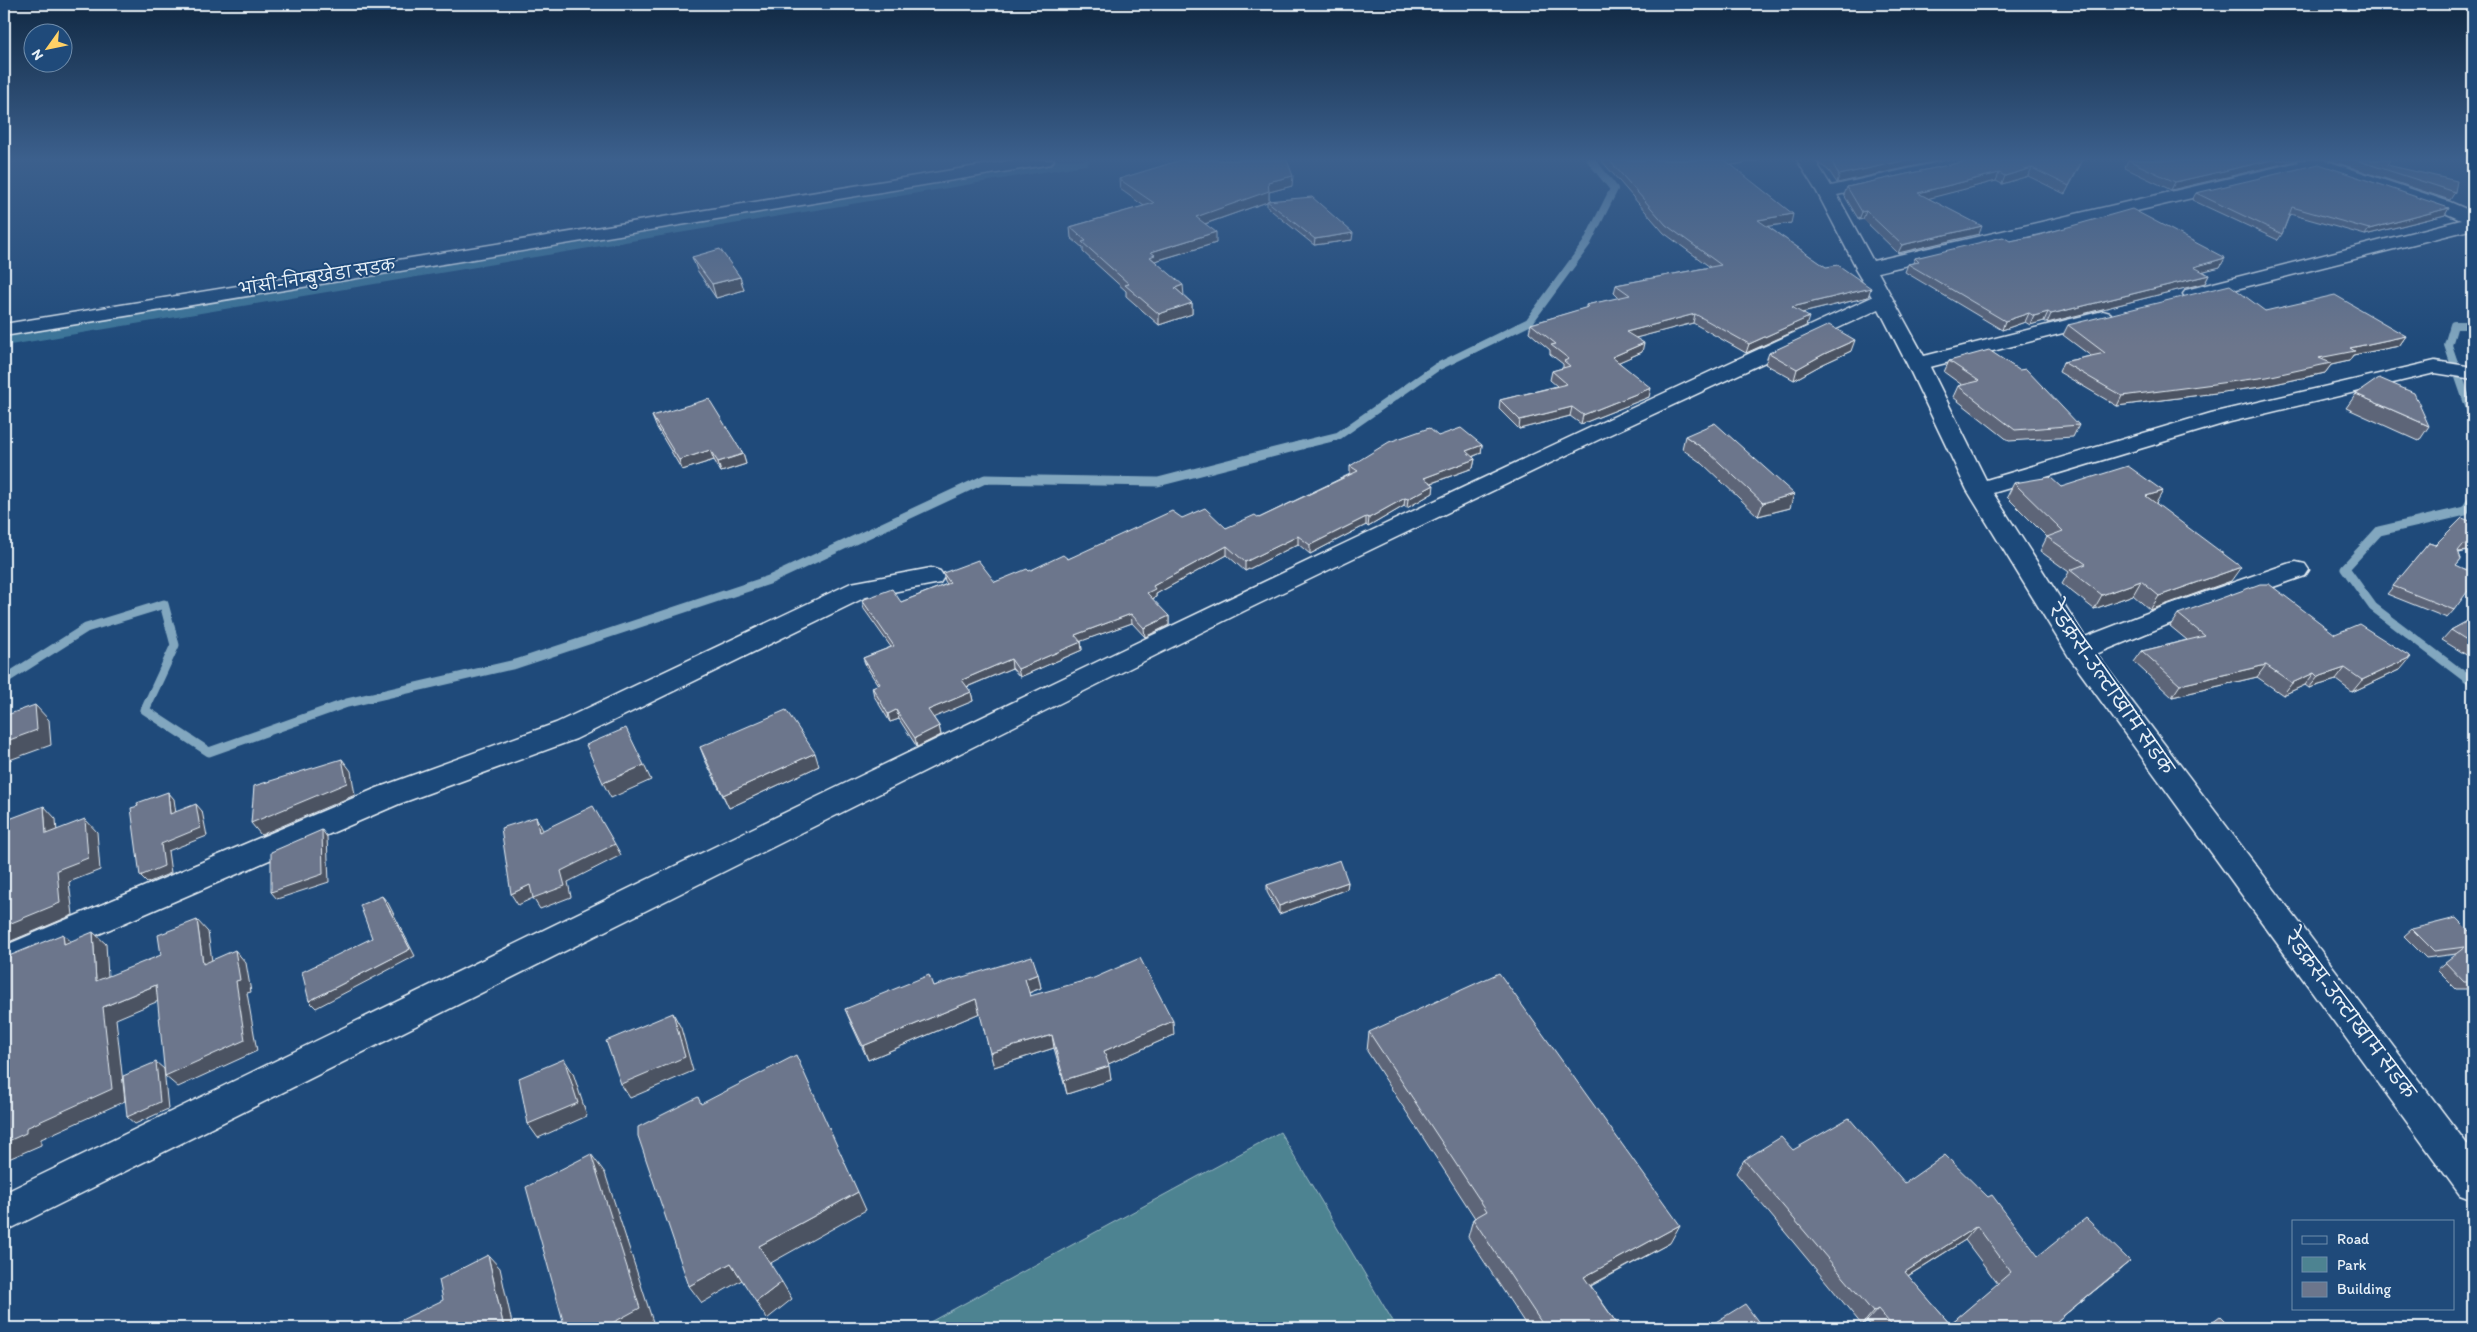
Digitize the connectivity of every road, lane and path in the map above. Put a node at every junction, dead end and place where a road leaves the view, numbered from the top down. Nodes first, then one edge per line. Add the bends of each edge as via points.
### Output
1 (664, 222) edge
2 (1841, 222) edge
3 (2060, 222) edge
4 (2469, 222) edge
5 (1865, 269) junction
6 (2176, 298) edge
7 (1882, 300) junction
8 (2119, 313) edge
9 (4, 330) edge
10 (1918, 364) junction
11 (2473, 373) edge
12 (1979, 490) junction
13 (2296, 570) dead end
14 (931, 577) dead end
15 (2079, 650) junction
16 (4, 961) edge
17 (2473, 1182) edge
18 (4, 1213) edge

1 - 9 street, भांसी-निम्बुखेडा सडक
2 - 5 street, रेडक्रस-उल्टाखाम सडक
3 - 5 street
4 - 6 street
5 - 7 street, रेडक्रस-उल्टाखाम सडक
7 - 10 street, रेडक्रस-उल्टाखाम सडक
7 - 18 street via 1243,601
8 - 10 street
10 - 12 street, रेडक्रस-उल्टाखाम सडक
11 - 12 street via 2435,367 2219,418
12 - 15 street, रेडक्रस-उल्टाखाम सडक
13 - 15 street via 2177,611
14 - 16 street via 860,589 566,731 388,796
15 - 17 street, रेडक्रस-उल्टाखाम सडक

